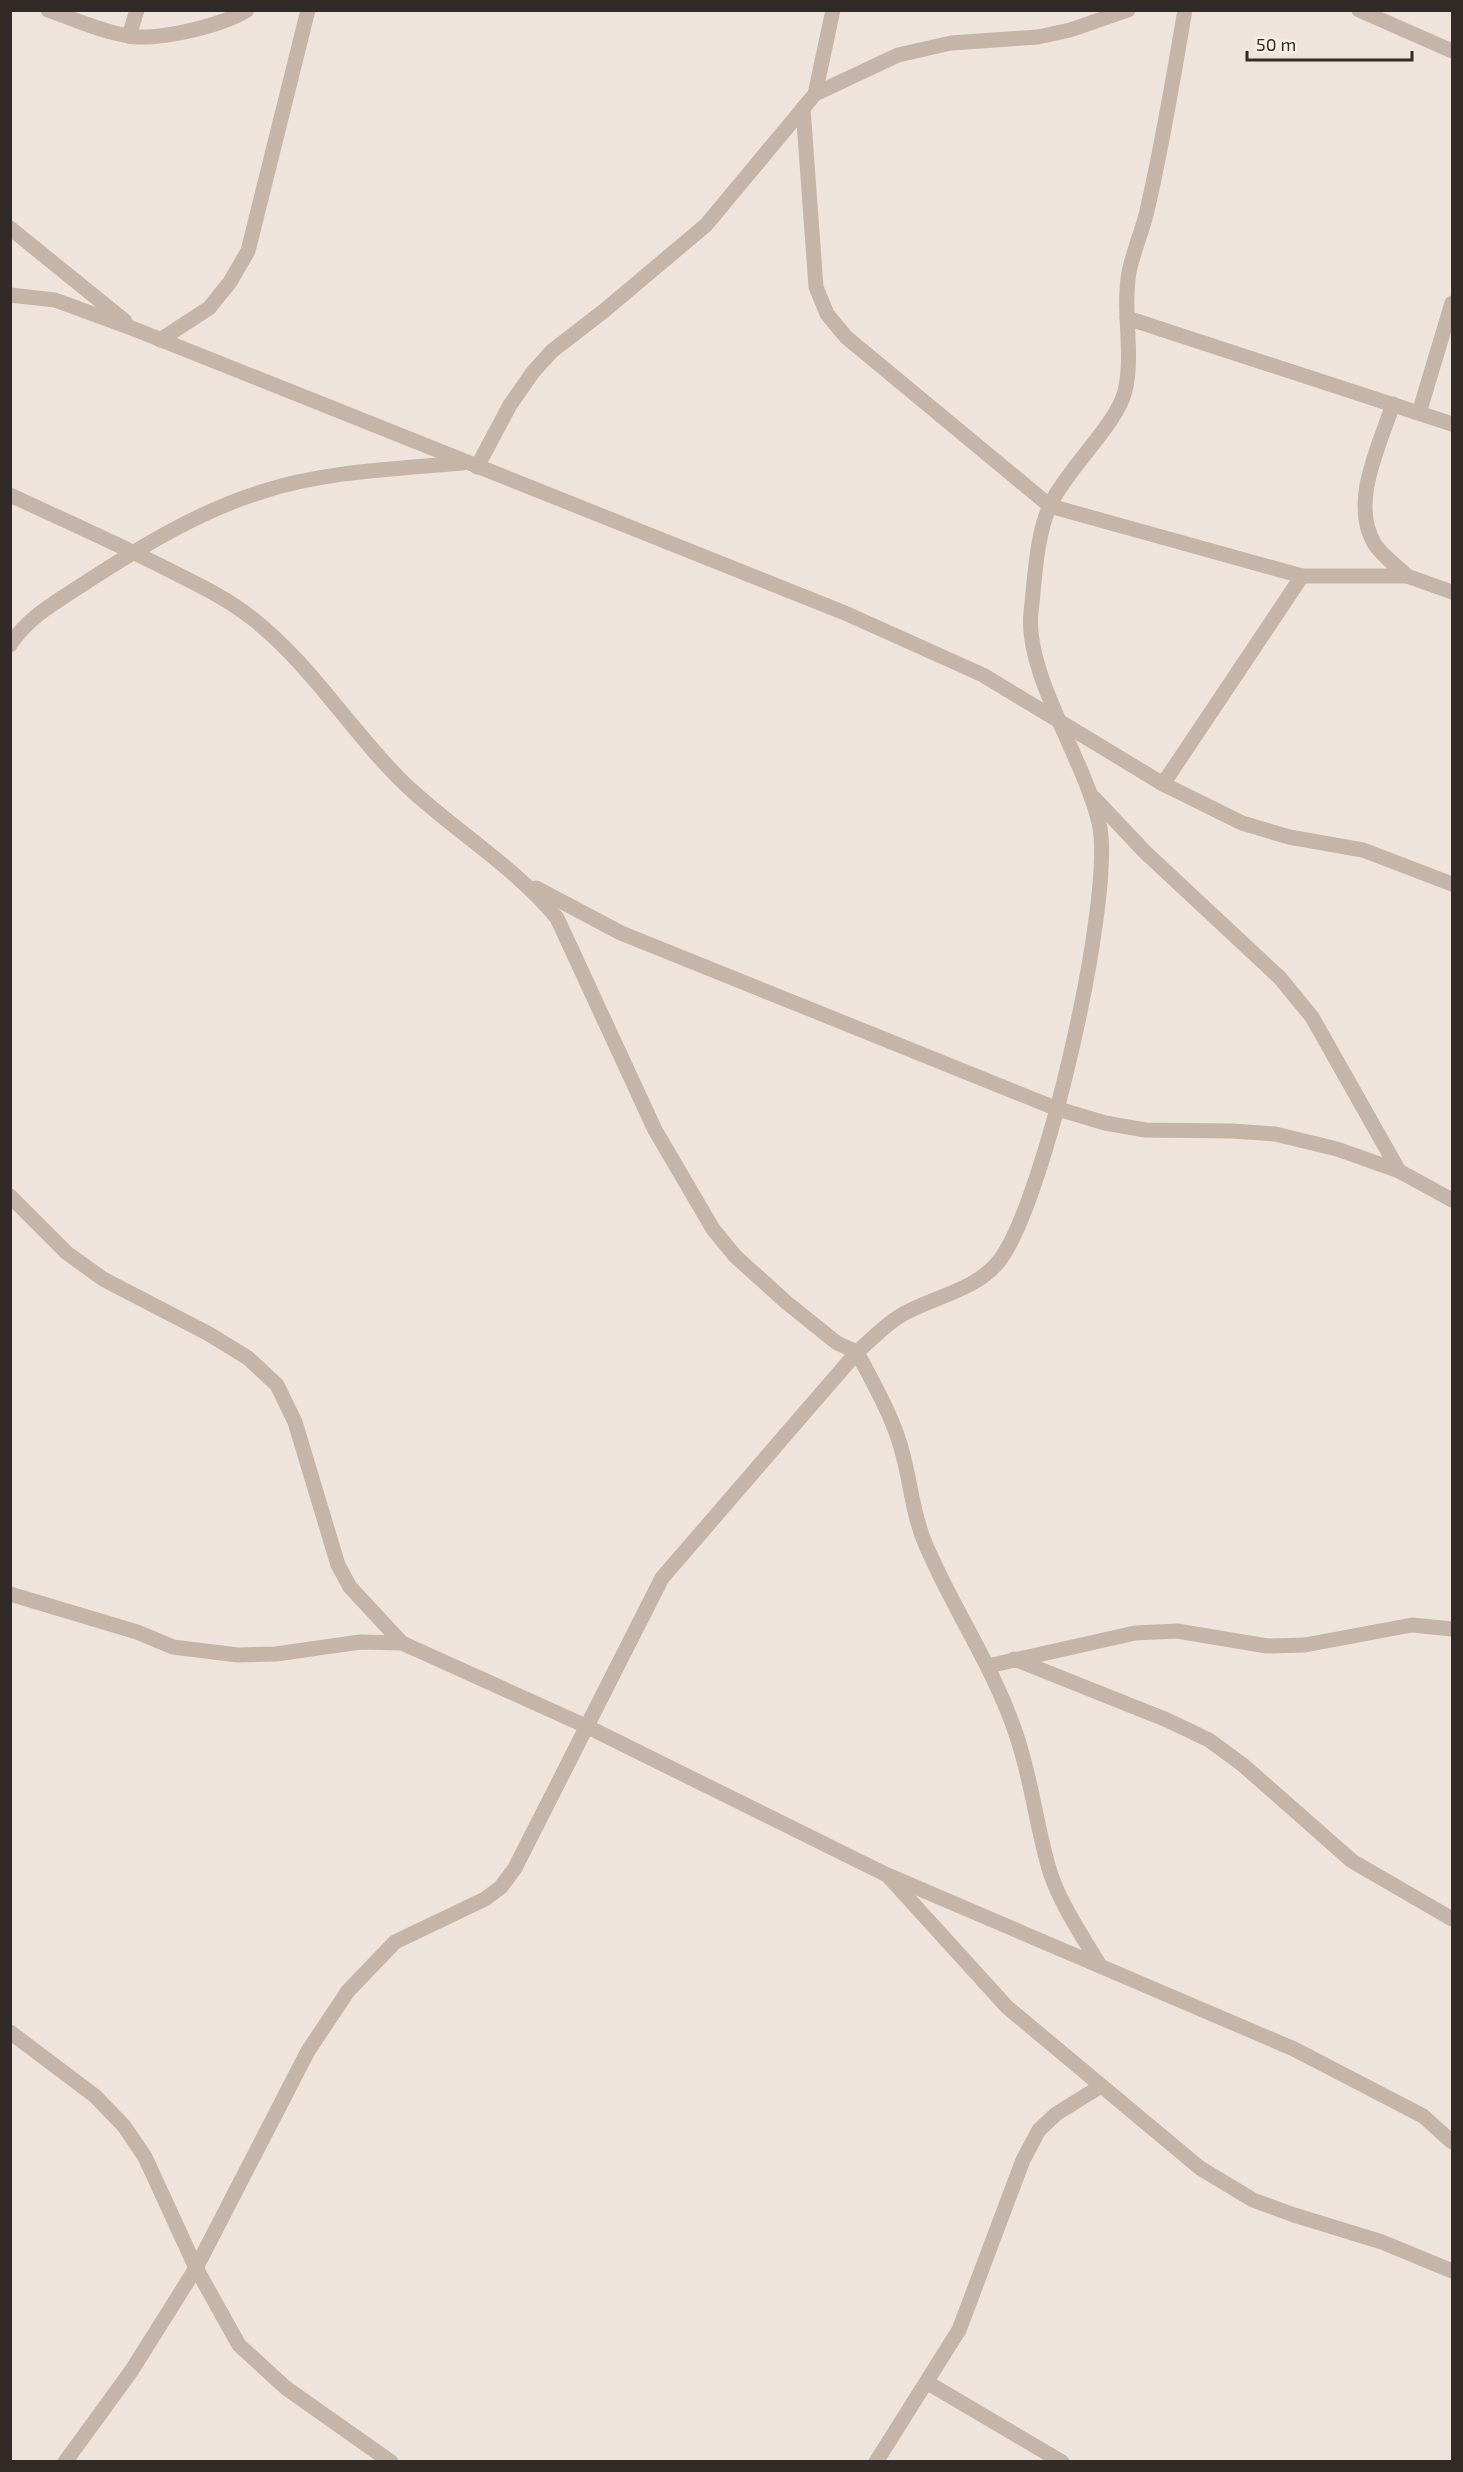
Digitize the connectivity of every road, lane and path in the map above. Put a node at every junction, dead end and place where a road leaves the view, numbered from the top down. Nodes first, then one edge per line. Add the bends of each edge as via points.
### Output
1 (48, 10) edge
2 (137, 10) edge
3 (247, 10) edge
4 (308, 10) edge
5 (833, 10) edge
6 (1128, 10) edge
7 (1185, 10) edge
8 (1359, 10) edge
9 (129, 36) junction
10 (1452, 51) edge
11 (815, 94) junction
12 (803, 108) junction
13 (10, 228) edge
14 (10, 295) edge
15 (1452, 303) edge
16 (1127, 318) junction
17 (134, 328) junction
18 (160, 340) junction
19 (1393, 404) junction
20 (1419, 413) junction
21 (1452, 424) edge
22 (472, 465) junction
23 (10, 495) edge
24 (1050, 506) junction
25 (134, 552) junction
26 (1302, 576) junction
27 (1407, 576) junction
28 (1452, 592) edge
29 (10, 645) edge
30 (1062, 722) junction
31 (1163, 784) junction
32 (1089, 792) junction
33 (524, 882) junction
34 (1452, 884) edge
35 (1055, 1108) junction
36 (1399, 1171) junction
37 (10, 1196) edge
38 (1452, 1200) edge
39 (857, 1352) junction
40 (10, 1594) edge
41 (1452, 1629) edge
42 (402, 1643) junction
43 (1014, 1659) junction
44 (988, 1666) junction
45 (588, 1727) junction
46 (885, 1874) junction
47 (1452, 1919) edge
48 (1099, 1964) junction
49 (10, 2032) edge
50 (1101, 2086) junction
51 (1452, 2142) edge
52 (196, 2268) junction
53 (1452, 2271) edge
54 (928, 2383) junction
55 (65, 2462) edge
56 (391, 2462) edge
57 (876, 2462) edge
58 (1062, 2462) edge

1 - 9 street
2 - 9 street
3 - 9 street via 190,29
4 - 18 street via 248,251 230,282 208,308
5 - 11 street
6 - 11 street via 1038,37 951,43 898,55
7 - 16 street via 1145,219 1129,271
8 - 10 street
11 - 12 street
12 - 22 street via 706,225 552,351 533,372
12 - 24 street via 816,287 827,314 846,337
13 - 17 street
14 - 17 street via 55,300
15 - 20 street
16 - 19 street
16 - 24 street via 1125,394
17 - 18 street
18 - 22 street
19 - 20 street
19 - 27 street via 1364,496 1366,521 1374,544
20 - 21 street
22 - 25 street via 366,472 261,492 214,509
22 - 30 street via 946,656
23 - 25 street
24 - 26 street
24 - 30 street via 1040,542 1030,619 1034,660
25 - 29 street via 45,610
25 - 33 street via 254,619 405,784
26 - 27 street
26 - 31 street
27 - 28 street
30 - 31 street
30 - 32 street
31 - 34 street via 1242,823 1289,837 1363,850
32 - 35 street via 1100,824 1097,903 1083,1004
32 - 36 street via 1145,852 1280,978 1312,1017
33 - 35 street via 621,933
33 - 39 street via 557,918 655,1130 713,1229 735,1256 786,1302 837,1343
35 - 36 street via 1145,1130 1275,1134 1336,1149
35 - 39 street via 1032,1193 1014,1239 997,1264 966,1288 905,1312
36 - 38 street
37 - 42 street via 67,1253 103,1279 209,1334 248,1358 277,1385 295,1422 339,1565 350,1587
39 - 44 street via 903,1454 924,1539 942,1582
39 - 45 street via 662,1578
40 - 42 street via 137,1632 173,1647 227,1654 276,1654 360,1642
41 - 43 street via 1412,1625 1296,1646 1268,1646 1177,1631 1136,1633
42 - 45 street
43 - 44 street
43 - 47 street via 1209,1740 1243,1765 1352,1862
44 - 48 street via 1019,1742 1050,1872 1061,1900
45 - 46 street
45 - 52 street via 515,1868 501,1887 485,1899 395,1942 348,1991 308,2051
46 - 48 street
46 - 50 street via 1007,2007
48 - 51 street via 1294,2049 1423,2116
49 - 52 street via 95,2096 124,2126 145,2157
50 - 53 street via 1200,2168 1253,2200 1382,2242
50 - 54 street via 1056,2114 1039,2130 1023,2160 968,2311
52 - 55 street via 132,2370
52 - 56 street via 239,2345 255,2362
54 - 57 street
54 - 58 street

